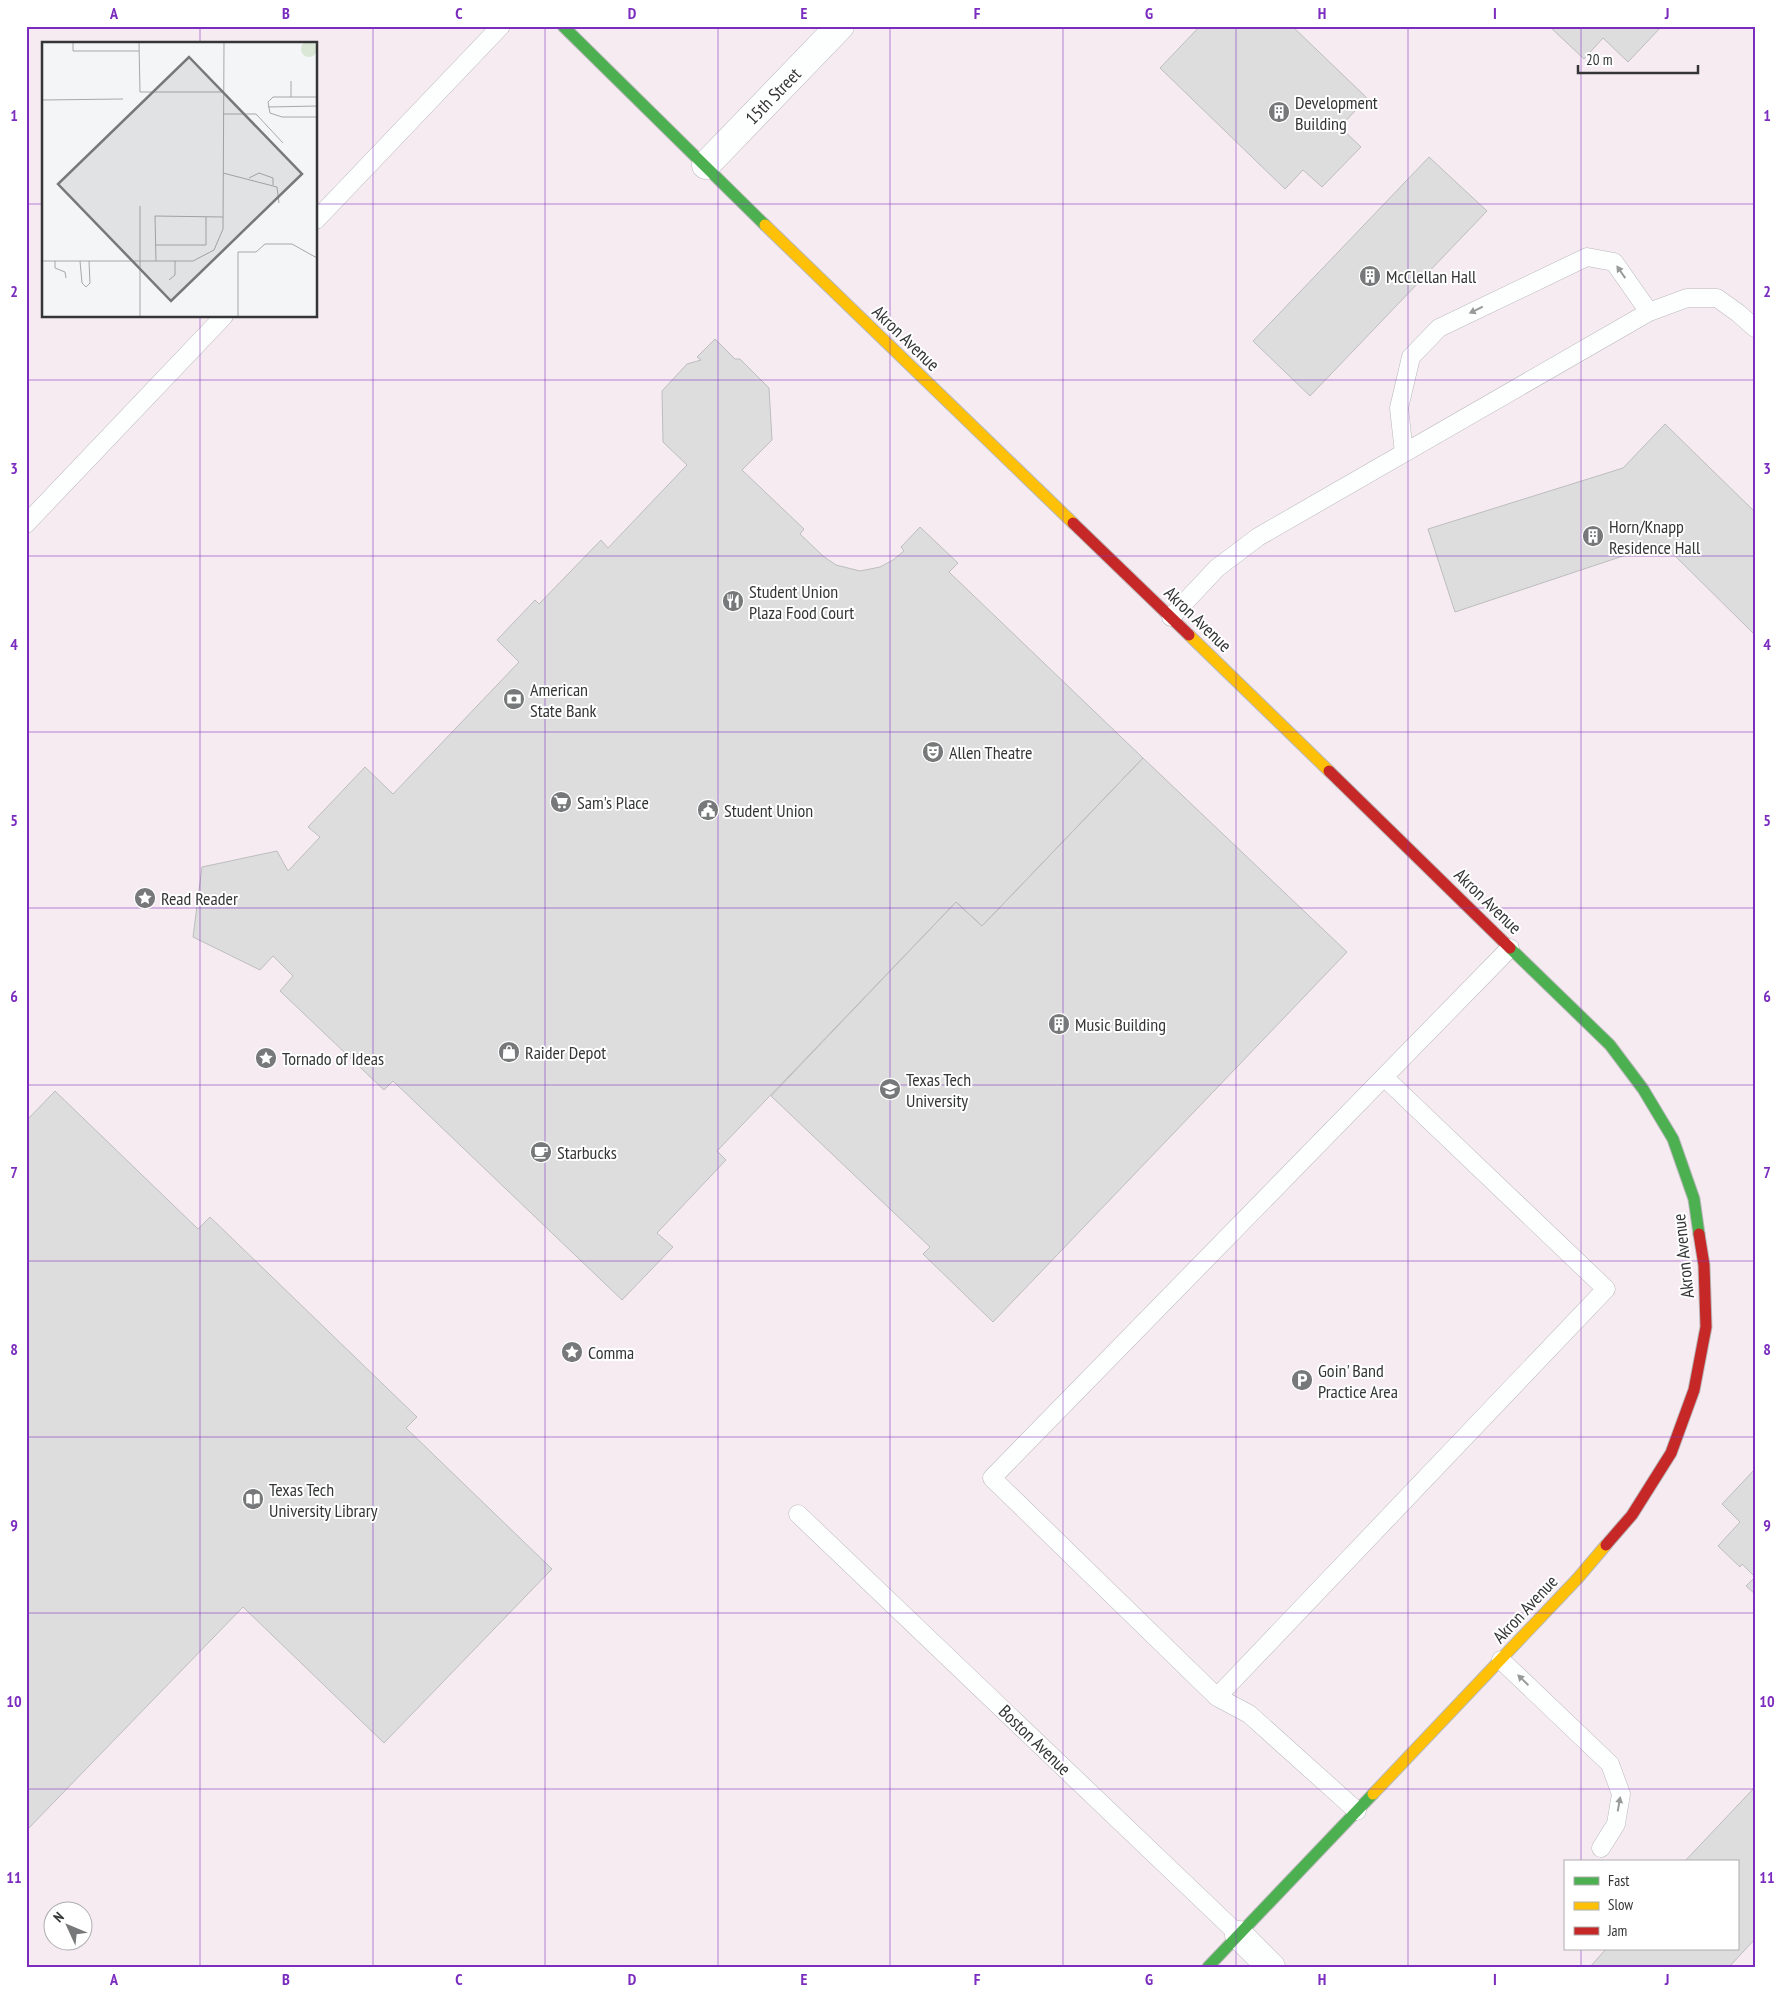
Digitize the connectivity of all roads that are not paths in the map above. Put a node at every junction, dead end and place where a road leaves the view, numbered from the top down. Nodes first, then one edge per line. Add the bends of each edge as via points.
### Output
1 (501, 26) edge
2 (563, 26) edge
3 (840, 26) edge
4 (706, 165) junction
5 (318, 218) edge
6 (1649, 312) junction
7 (222, 318) edge
8 (1755, 328) edge
9 (1404, 453) junction
10 (26, 524) edge
11 (1170, 617) junction
12 (1510, 948) junction
13 (1384, 1077) junction
14 (798, 1514) dead end
15 (1502, 1660) junction
16 (1217, 1697) junction
17 (1357, 1811) junction
18 (1601, 1848) dead end
19 (1239, 1935) junction
20 (1208, 1967) edge
21 (1272, 1967) edge

1 - 5 lane
2 - 4 street, Akron Avenue
3 - 4 street, 15th Street
4 - 11 street, Akron Avenue
6 - 8 lane via 1687,298 1717,298
6 - 9 lane
6 -> 9 lane via 1614,262 1587,257 1440,328 1411,357 1398,408
7 - 10 lane
9 - 11 lane via 1258,537 1217,568
11 - 12 street, Akron Avenue
12 - 13 lane
12 - 15 street, Akron Avenue via 1610,1045 1643,1089 1673,1139 1694,1199 1704,1265 1706,1327 1694,1390 1671,1453 1632,1515
13 - 16 lane via 1606,1289
13 - 16 lane via 992,1478
14 - 19 lane, Boston Avenue
15 - 17 street, Akron Avenue
18 -> 15 lane via 1616,1824 1621,1794 1610,1764
16 - 17 lane via 1249,1714
17 - 19 street, Akron Avenue
19 - 20 street, Akron Avenue
19 - 21 street, Boston Avenue

